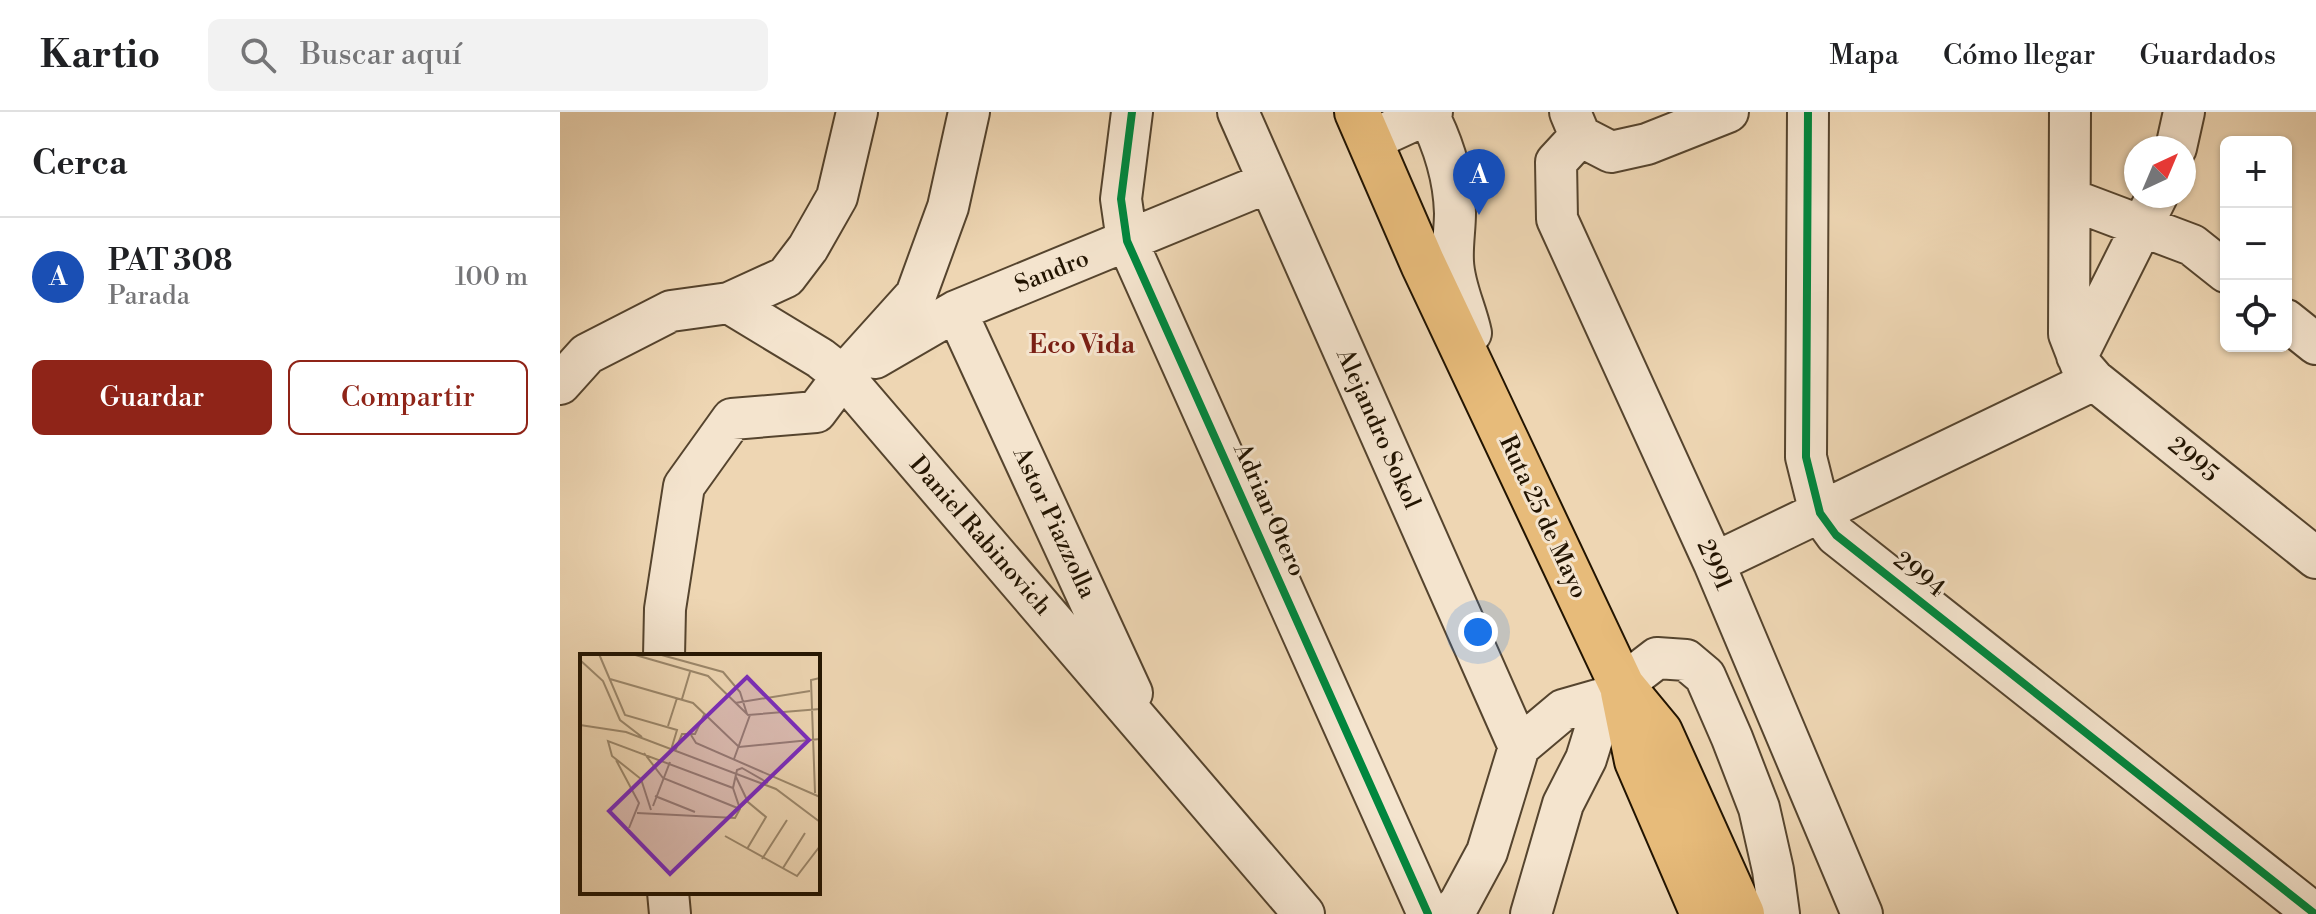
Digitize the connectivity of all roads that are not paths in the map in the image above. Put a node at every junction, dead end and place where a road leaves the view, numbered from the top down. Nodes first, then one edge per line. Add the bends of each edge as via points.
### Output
1 (857, 112) edge
2 (969, 112) edge
3 (1132, 112) edge
4 (1238, 112) edge
5 (1728, 112) edge
6 (1808, 112) edge
7 (2070, 112) edge
8 (2184, 112) edge
9 (1429, 113) edge
10 (1575, 124) edge
11 (1363, 126) edge
12 (2179, 136) edge
13 (1269, 182) junction
14 (2070, 199) junction
15 (2151, 211) edge
16 (1127, 241) junction
17 (2220, 267) edge
18 (729, 303) junction
19 (956, 311) junction
20 (2292, 325) edge
21 (2316, 344) edge
22 (2086, 368) junction
23 (843, 376) junction
24 (560, 384) edge
25 (1482, 388) junction
26 (1820, 513) junction
27 (2316, 558) edge
28 (1714, 563) junction
29 (664, 654) edge
30 (1613, 692) junction
31 (1151, 734) junction
32 (1519, 747) junction
33 (668, 894) edge
34 (670, 914) edge
35 (1304, 914) edge
36 (1428, 914) edge
37 (1449, 914) edge
38 (1531, 914) edge
39 (1703, 914) edge
40 (1742, 914) edge
41 (1779, 914) edge
42 (1862, 914) edge
43 (2315, 914) edge

1 - 18 street via 837,197 808,248 786,277
2 - 23 street via 948,207 916,295
3 - 16 street, Adrian Otero via 1121,199
4 - 13 street, Alejandro Sokol
5 - 10 street via 1647,144 1611,152
6 - 26 street, 2994 via 1806,457
7 - 14 street
8 - 12 street
9 - 11 street
9 - 25 street via 1451,180 1453,263
10 - 28 street, 2991 via 1556,162 1557,219
11 - 25 main road, Ruta 25 de Mayo
13 - 16 street, Sandro
13 - 32 street, Alejandro Sokol
14 - 15 street
14 - 22 street via 2069,334
15 - 17 street
15 - 22 street
16 - 19 street, Sandro
16 - 36 street, Adrian Otero
18 - 23 street, Daniel Rabinovich
18 - 24 street via 671,311 587,354
19 - 23 street, Sandro
19 - 31 street, Astor Piazzolla
20 - 21 street
22 - 26 street
22 - 27 street, 2995
23 - 29 street via 816,412 732,419 684,486 665,609
23 - 31 street, Daniel Rabinovich
25 - 30 main road, Ruta 25 de Mayo
26 - 28 street
26 - 43 street, 2994 via 1836,535
28 - 42 street, 2991
30 - 32 street via 1563,710
30 - 38 street via 1563,804
30 - 39 main road
30 - 40 main road, Ruta 25 de Mayo via 1660,732
30 - 41 street via 1657,658 1686,660 1705,676 1759,808
31 - 35 street, Daniel Rabinovich
32 - 37 street via 1487,852
33 - 34 street

